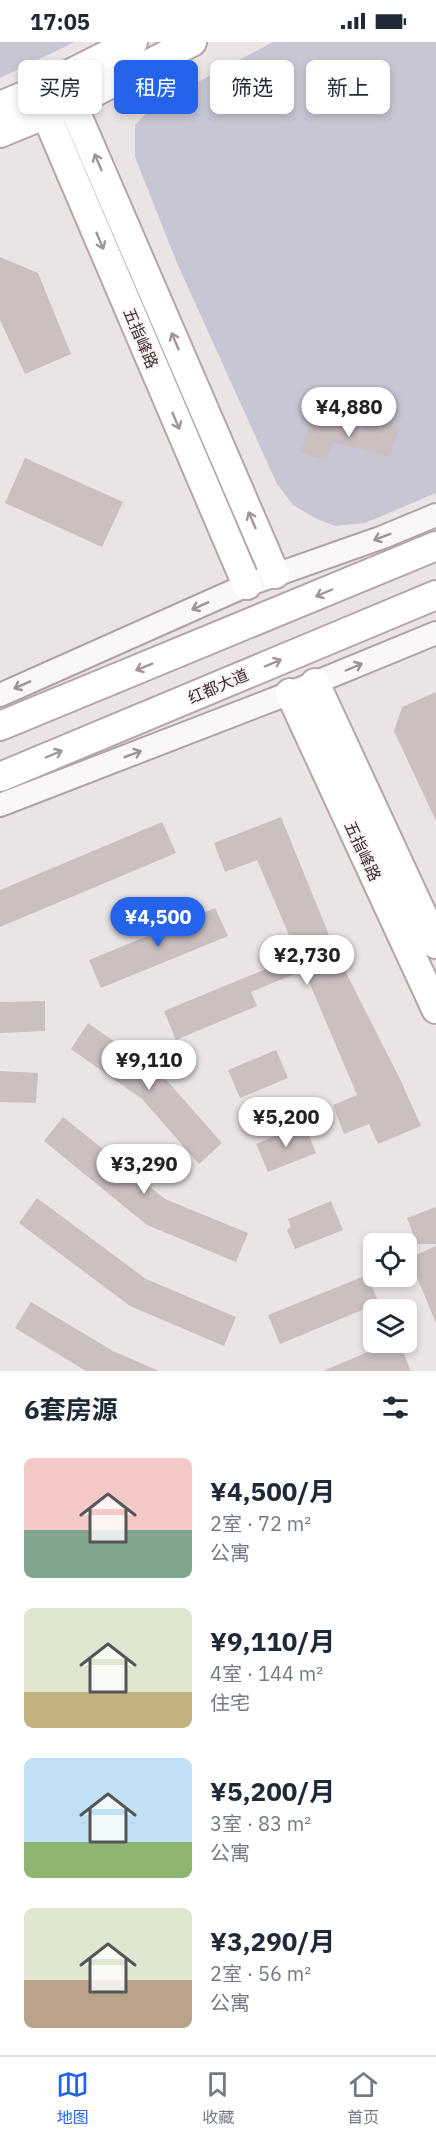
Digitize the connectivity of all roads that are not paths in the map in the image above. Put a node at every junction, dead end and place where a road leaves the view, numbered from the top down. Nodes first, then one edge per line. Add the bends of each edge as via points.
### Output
1 (133, 42) edge
2 (192, 42) edge
3 (102, 65) edge
4 (102, 77) edge
5 (18, 105) edge
6 (0, 106) edge
7 (26, 114) edge
8 (46, 114) edge
9 (77, 114) edge
10 (0, 133) edge
11 (436, 515) edge
12 (436, 546) edge
13 (275, 574) junction
14 (247, 585) junction
15 (436, 595) edge
16 (436, 633) edge
17 (303, 688) junction
18 (0, 695) edge
19 (0, 726) edge
20 (0, 777) edge
21 (0, 805) edge
22 (436, 945) edge
23 (436, 1009) edge

1 - 3 main road
2 - 4 main road
5 - 6 main road
7 - 10 main road
8 -> 14 main road, 五指峰路
13 -> 9 main road
11 -> 13 street
12 -> 19 main road
13 - 14 street
14 -> 18 street
20 -> 15 main road, 红都大道
17 -> 16 street
21 -> 17 street
17 - 22 main road, 五指峰路
17 - 23 main road, 五指峰路

